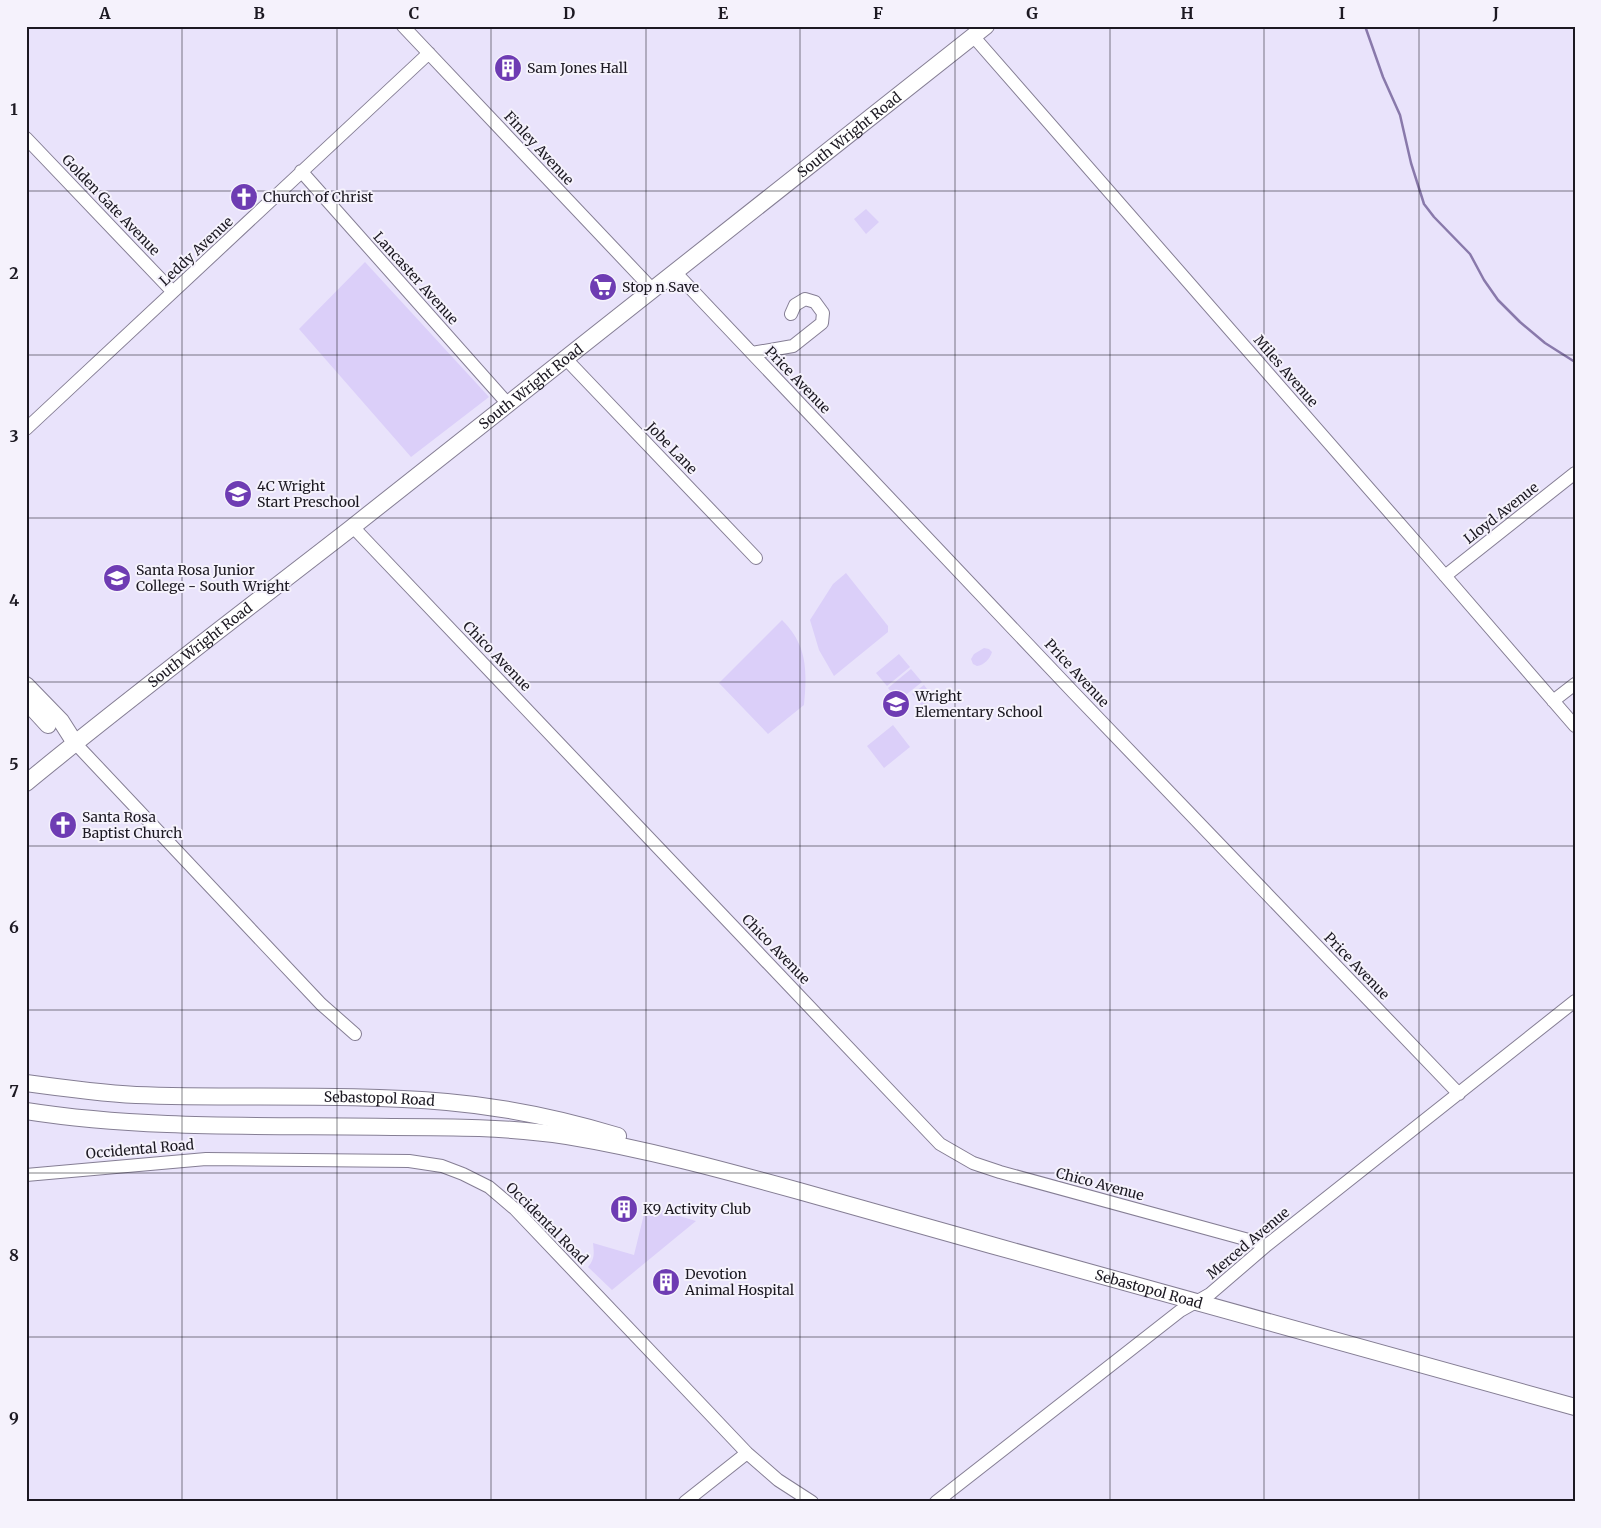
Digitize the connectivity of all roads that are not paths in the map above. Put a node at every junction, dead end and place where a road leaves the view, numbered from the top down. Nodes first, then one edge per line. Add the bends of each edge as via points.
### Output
1 (403, 26) edge
2 (979, 31) edge
3 (429, 53) junction
4 (26, 138) edge
5 (301, 171) junction
6 (675, 272) junction
7 (653, 290) junction
8 (174, 292) junction
9 (790, 314) dead end
10 (752, 353) junction
11 (566, 359) junction
12 (508, 404) junction
13 (26, 428) edge
14 (1575, 473) edge
15 (353, 527) junction
16 (756, 558) dead end
17 (1445, 576) junction
18 (1575, 684) edge
19 (26, 685) edge
20 (26, 701) edge
21 (1553, 701) junction
22 (1575, 726) edge
23 (75, 743) junction
24 (26, 783) edge
25 (1575, 1001) edge
26 (355, 1034) dead end
27 (26, 1083) edge
28 (1459, 1094) junction
29 (26, 1111) edge
30 (722, 1169) junction
31 (26, 1175) edge
32 (1267, 1245) junction
33 (1195, 1302) junction
34 (1575, 1406) edge
35 (747, 1453) junction
36 (686, 1502) edge
37 (812, 1502) edge
38 (936, 1502) edge

1 - 3 street, Finley Avenue
2 - 6 main road, South Wright Road
2 - 17 street, Miles Avenue
3 - 5 street, Leddy Avenue
3 - 7 street, Finley Avenue
4 - 8 street, Golden Gate Avenue
5 - 8 street, Leddy Avenue
5 - 12 street, Lancaster Avenue
6 - 7 main road, South Wright Road
6 - 10 street, Price Avenue
7 - 11 main road, South Wright Road
8 - 13 street, Leddy Avenue
9 - 10 street via 804,299 815,302 824,313 822,323 793,346
10 - 28 street, Price Avenue
11 - 12 main road, South Wright Road
11 - 16 street, Jobe Lane
12 - 15 main road, South Wright Road
14 - 17 street, Lloyd Avenue
15 - 23 main road, South Wright Road
15 - 32 street, Chico Avenue via 940,1144 973,1163 1000,1172
17 - 21 street, Miles Avenue
18 - 21 street
19 - 23 main road via 61,721
20 - 23 main road via 52,729
21 - 22 street, Miles Avenue
23 - 24 main road, South Wright Road
23 - 26 street via 321,1004
25 - 28 street, Merced Avenue
27 - 30 main road, Sebastopol Road via 134,1095 389,1098 472,1105 583,1126
28 - 32 street, Merced Avenue
29 - 30 main road, Sebastopol Road via 100,1121 168,1124 507,1130 592,1140
30 - 33 main road, Sebastopol Road
31 - 35 street, Occidental Road via 229,1158 409,1161 452,1169 489,1188 515,1209
32 - 33 street, Merced Avenue via 1210,1294
33 - 34 main road, Sebastopol Road
33 - 38 street, Merced Avenue
35 - 36 street
35 - 37 street, Occidental Road via 778,1480

